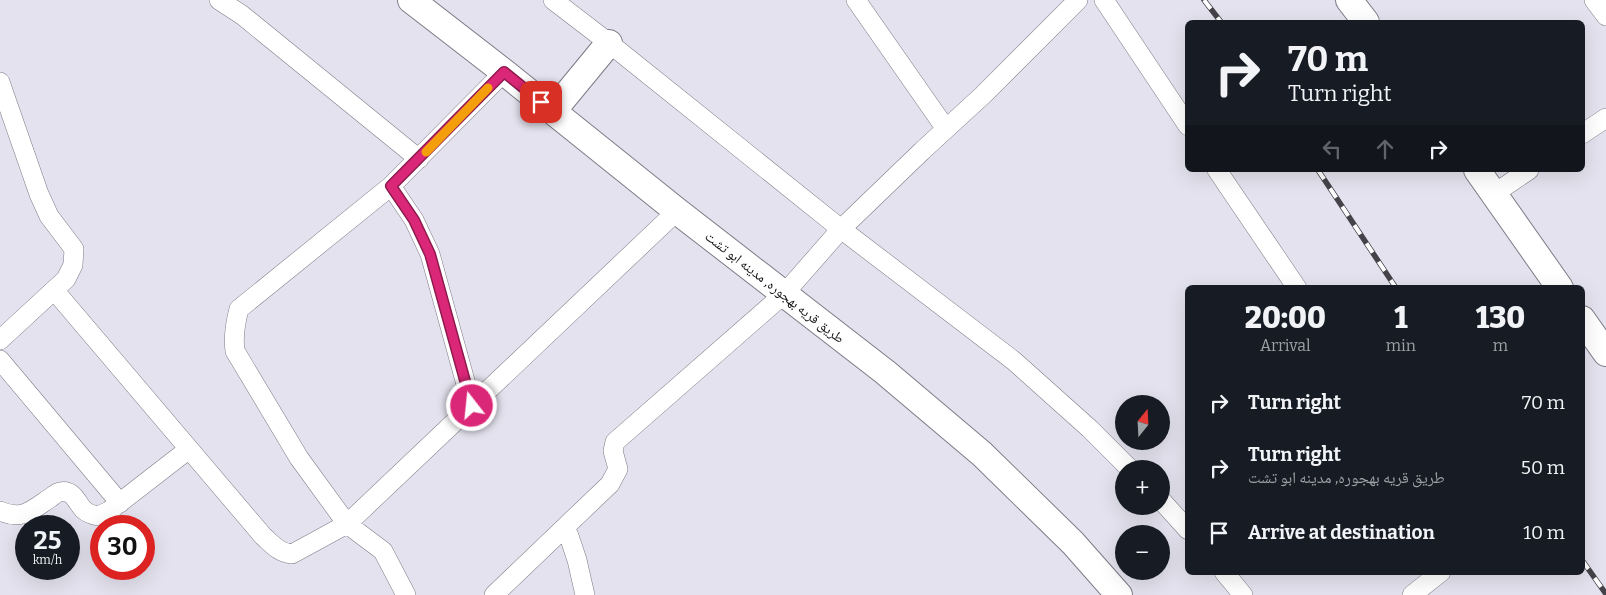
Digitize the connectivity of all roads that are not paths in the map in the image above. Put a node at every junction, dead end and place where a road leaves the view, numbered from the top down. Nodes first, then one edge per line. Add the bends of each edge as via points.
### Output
1 (220, 0) edge
2 (411, 0) edge
3 (553, 0) edge
4 (856, 0) edge
5 (1078, 0) edge
6 (1104, 0) edge
7 (1594, 0) edge
8 (1606, 16) edge
9 (609, 43) junction
10 (504, 72) junction
11 (0, 82) edge
12 (553, 112) junction
13 (1606, 118) edge
14 (1185, 122) edge
15 (946, 129) junction
16 (1585, 132) edge
17 (419, 159) junction
18 (1218, 172) edge
19 (1479, 172) edge
20 (1526, 172) edge
21 (391, 186) junction
22 (1495, 193) junction
23 (677, 211) junction
24 (841, 229) junction
25 (1295, 285) edge
26 (1558, 285) edge
27 (54, 290) junction
28 (784, 294) junction
29 (1585, 323) edge
30 (0, 340) edge
31 (1606, 353) edge
32 (0, 360) edge
33 (472, 406) junction
34 (189, 449) junction
35 (1121, 460) edge
36 (120, 502) junction
37 (1170, 510) edge
38 (0, 511) edge
39 (347, 524) junction
40 (566, 527) junction
41 (1185, 527) edge
42 (1226, 575) edge
43 (1437, 575) edge
44 (406, 595) edge
45 (494, 595) edge
46 (585, 595) edge
47 (1119, 595) edge
48 (1243, 595) edge
49 (1412, 595) edge

1 - 17 street
2 - 10 street, طريق قريه بهجوره, مدينه ابو تشت
3 - 9 street
4 - 15 street
5 - 15 street
6 - 14 street
7 - 8 street
9 - 12 street
9 - 24 street
10 - 12 street, طريق قريه بهجوره, مدينه ابو تشت
10 - 17 street
11 - 27 street via 39,194 49,216 74,250 74,265
12 - 23 street, طريق قريه بهجوره, مدينه ابو تشت
13 - 16 street
15 - 24 street
17 - 21 street
18 - 25 street
19 - 22 street
20 - 22 street
21 - 33 street via 414,220 430,254
21 - 39 street via 240,309 233,336 235,351 299,458
22 - 26 street
23 - 28 street, طريق قريه بهجوره, مدينه ابو تشت
23 - 33 street
24 - 28 street
24 - 35 street via 1014,361
27 - 30 street
27 - 34 street
28 - 40 street via 615,442 613,451 618,469 610,484
28 - 47 street, طريق قريه بهجوره, مدينه ابو تشت via 885,372 982,454 1073,543
29 - 31 street
32 - 36 street
33 - 39 street
34 - 36 street
34 - 39 street via 263,536 285,553 292,554
36 - 38 street via 98,516 89,514 68,492 59,492 22,516
37 - 41 street
39 - 44 street via 382,551
40 - 45 street
40 - 46 street
42 - 48 street
43 - 49 street

